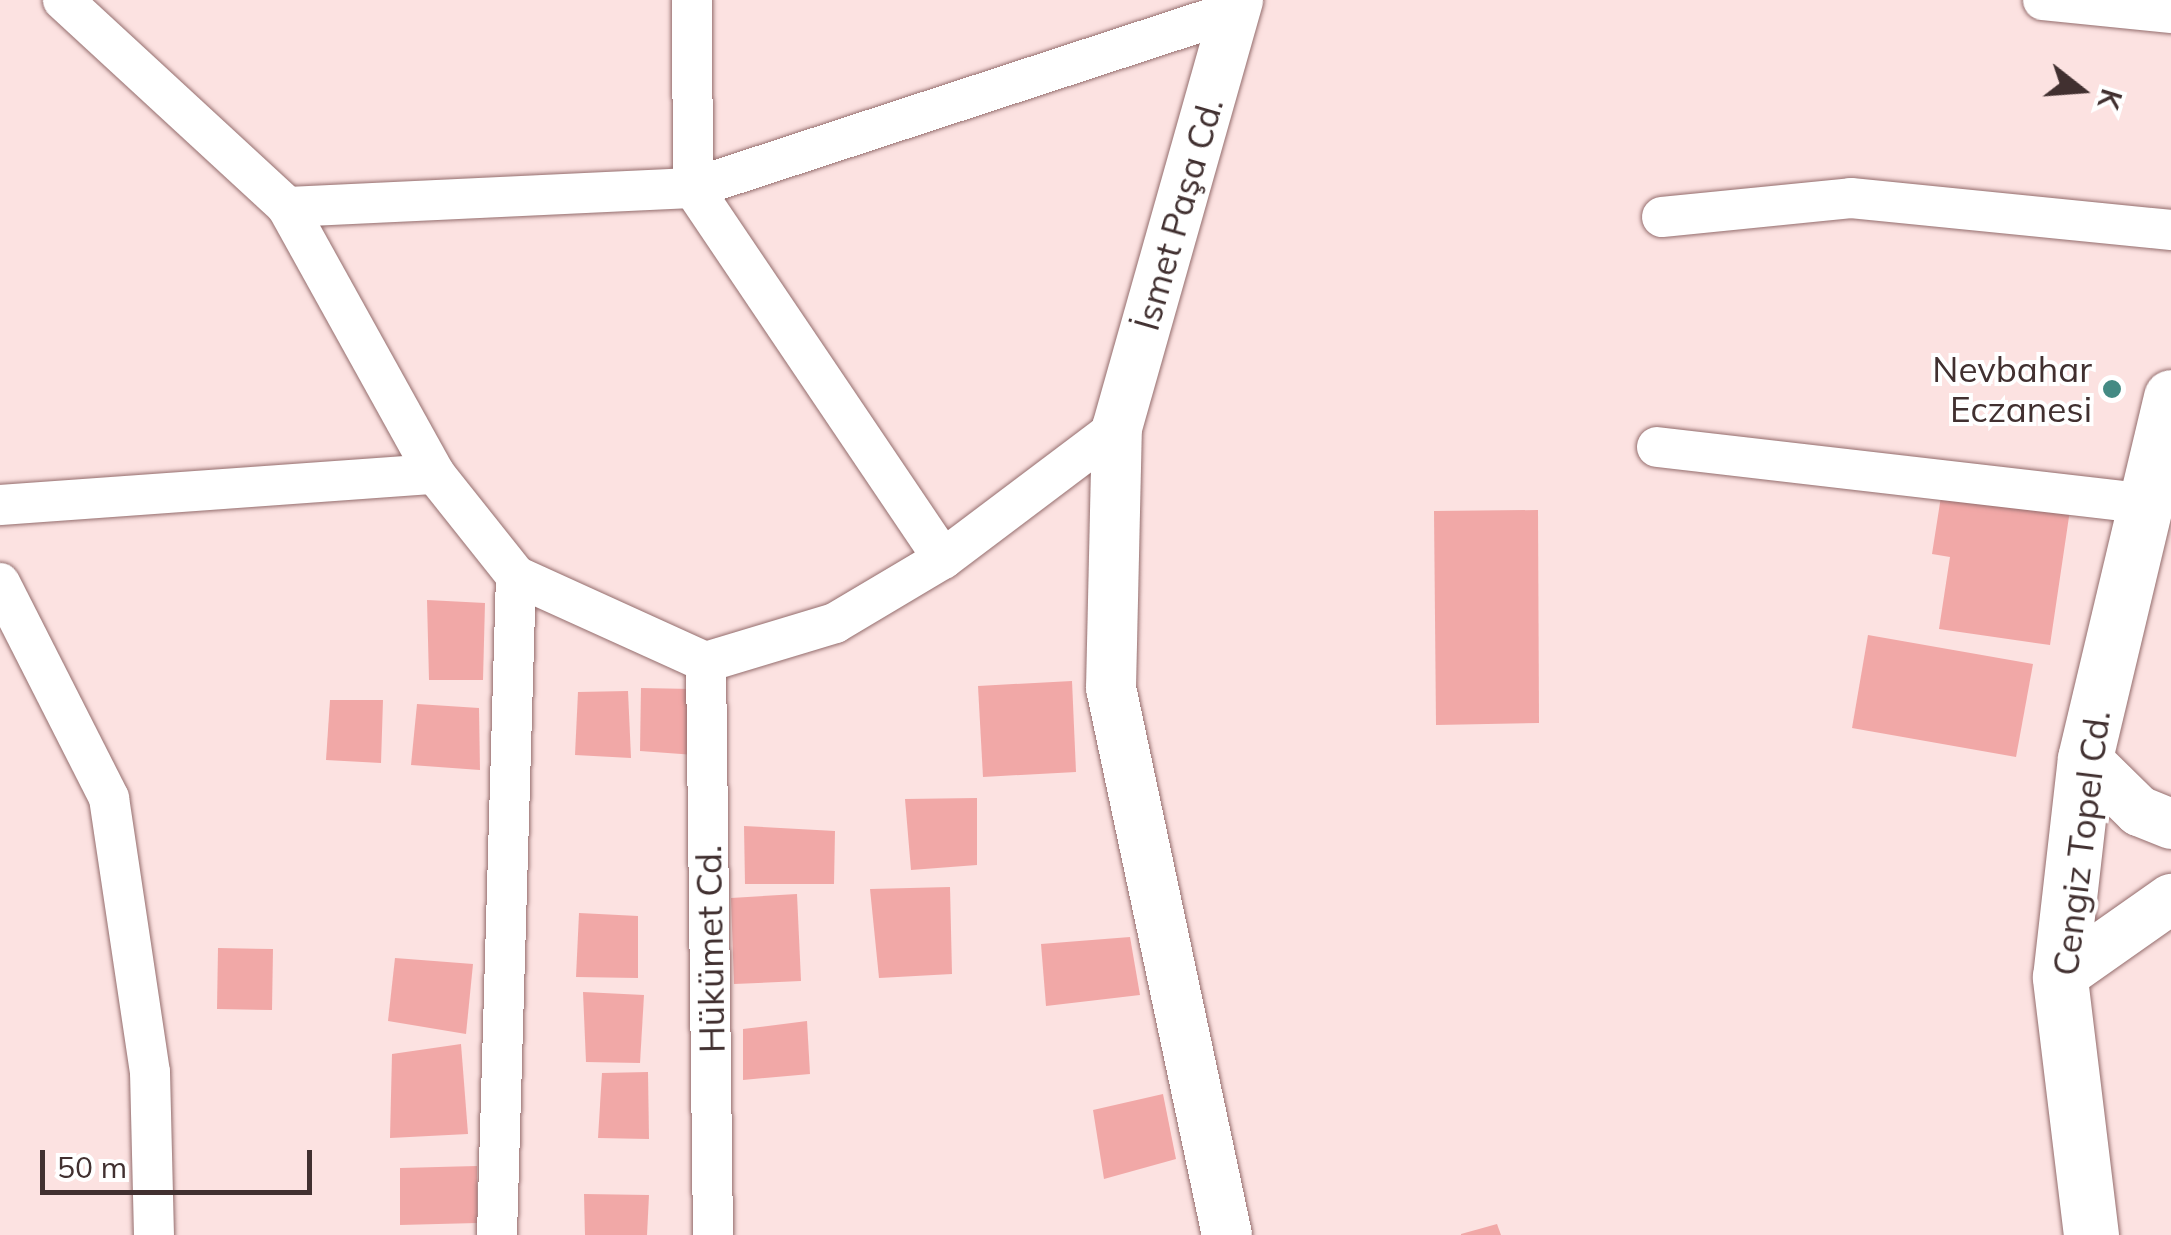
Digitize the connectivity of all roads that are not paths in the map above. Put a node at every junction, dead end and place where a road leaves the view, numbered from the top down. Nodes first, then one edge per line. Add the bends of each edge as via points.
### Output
1 (63, 0) edge
2 (692, 0) edge
3 (2043, 0) edge
4 (1238, 5) edge
5 (2171, 13) edge
6 (694, 188) junction
7 (287, 207) junction
8 (1662, 217) dead end
9 (2171, 230) edge
10 (2171, 397) edge
11 (1116, 428) junction
12 (1657, 448) dead end
13 (435, 474) junction
14 (2158, 498) edge
15 (0, 505) edge
16 (943, 559) junction
17 (516, 576) junction
18 (0, 582) edge
19 (706, 662) junction
20 (2085, 758) junction
21 (2171, 824) edge
22 (2171, 900) edge
23 (2060, 978) junction
24 (154, 1235) edge
25 (497, 1235) edge
26 (713, 1235) edge
27 (1227, 1235) edge
28 (2091, 1235) edge

1 - 7 street
2 - 6 street
3 - 5 street
4 - 6 street
4 - 11 street, İsmet Paşa Cd.
6 - 7 street
6 - 16 street
7 - 13 street
8 - 9 street via 1851,198
10 - 14 main road, Cengiz Topel Cd.
11 - 16 street
11 - 27 street, İsmet Paşa Cd. via 1110,688
12 - 14 street
13 - 15 street
13 - 17 street
14 - 20 main road, Cengiz Topel Cd.
16 - 19 street via 835,623
17 - 19 street
17 - 25 street
18 - 24 street via 109,798 150,1072
19 - 26 street, Hükümet Cd.
20 - 21 street via 2138,811
20 - 23 main road, Cengiz Topel Cd.
22 - 23 street
23 - 28 main road, Cengiz Topel Cd.

